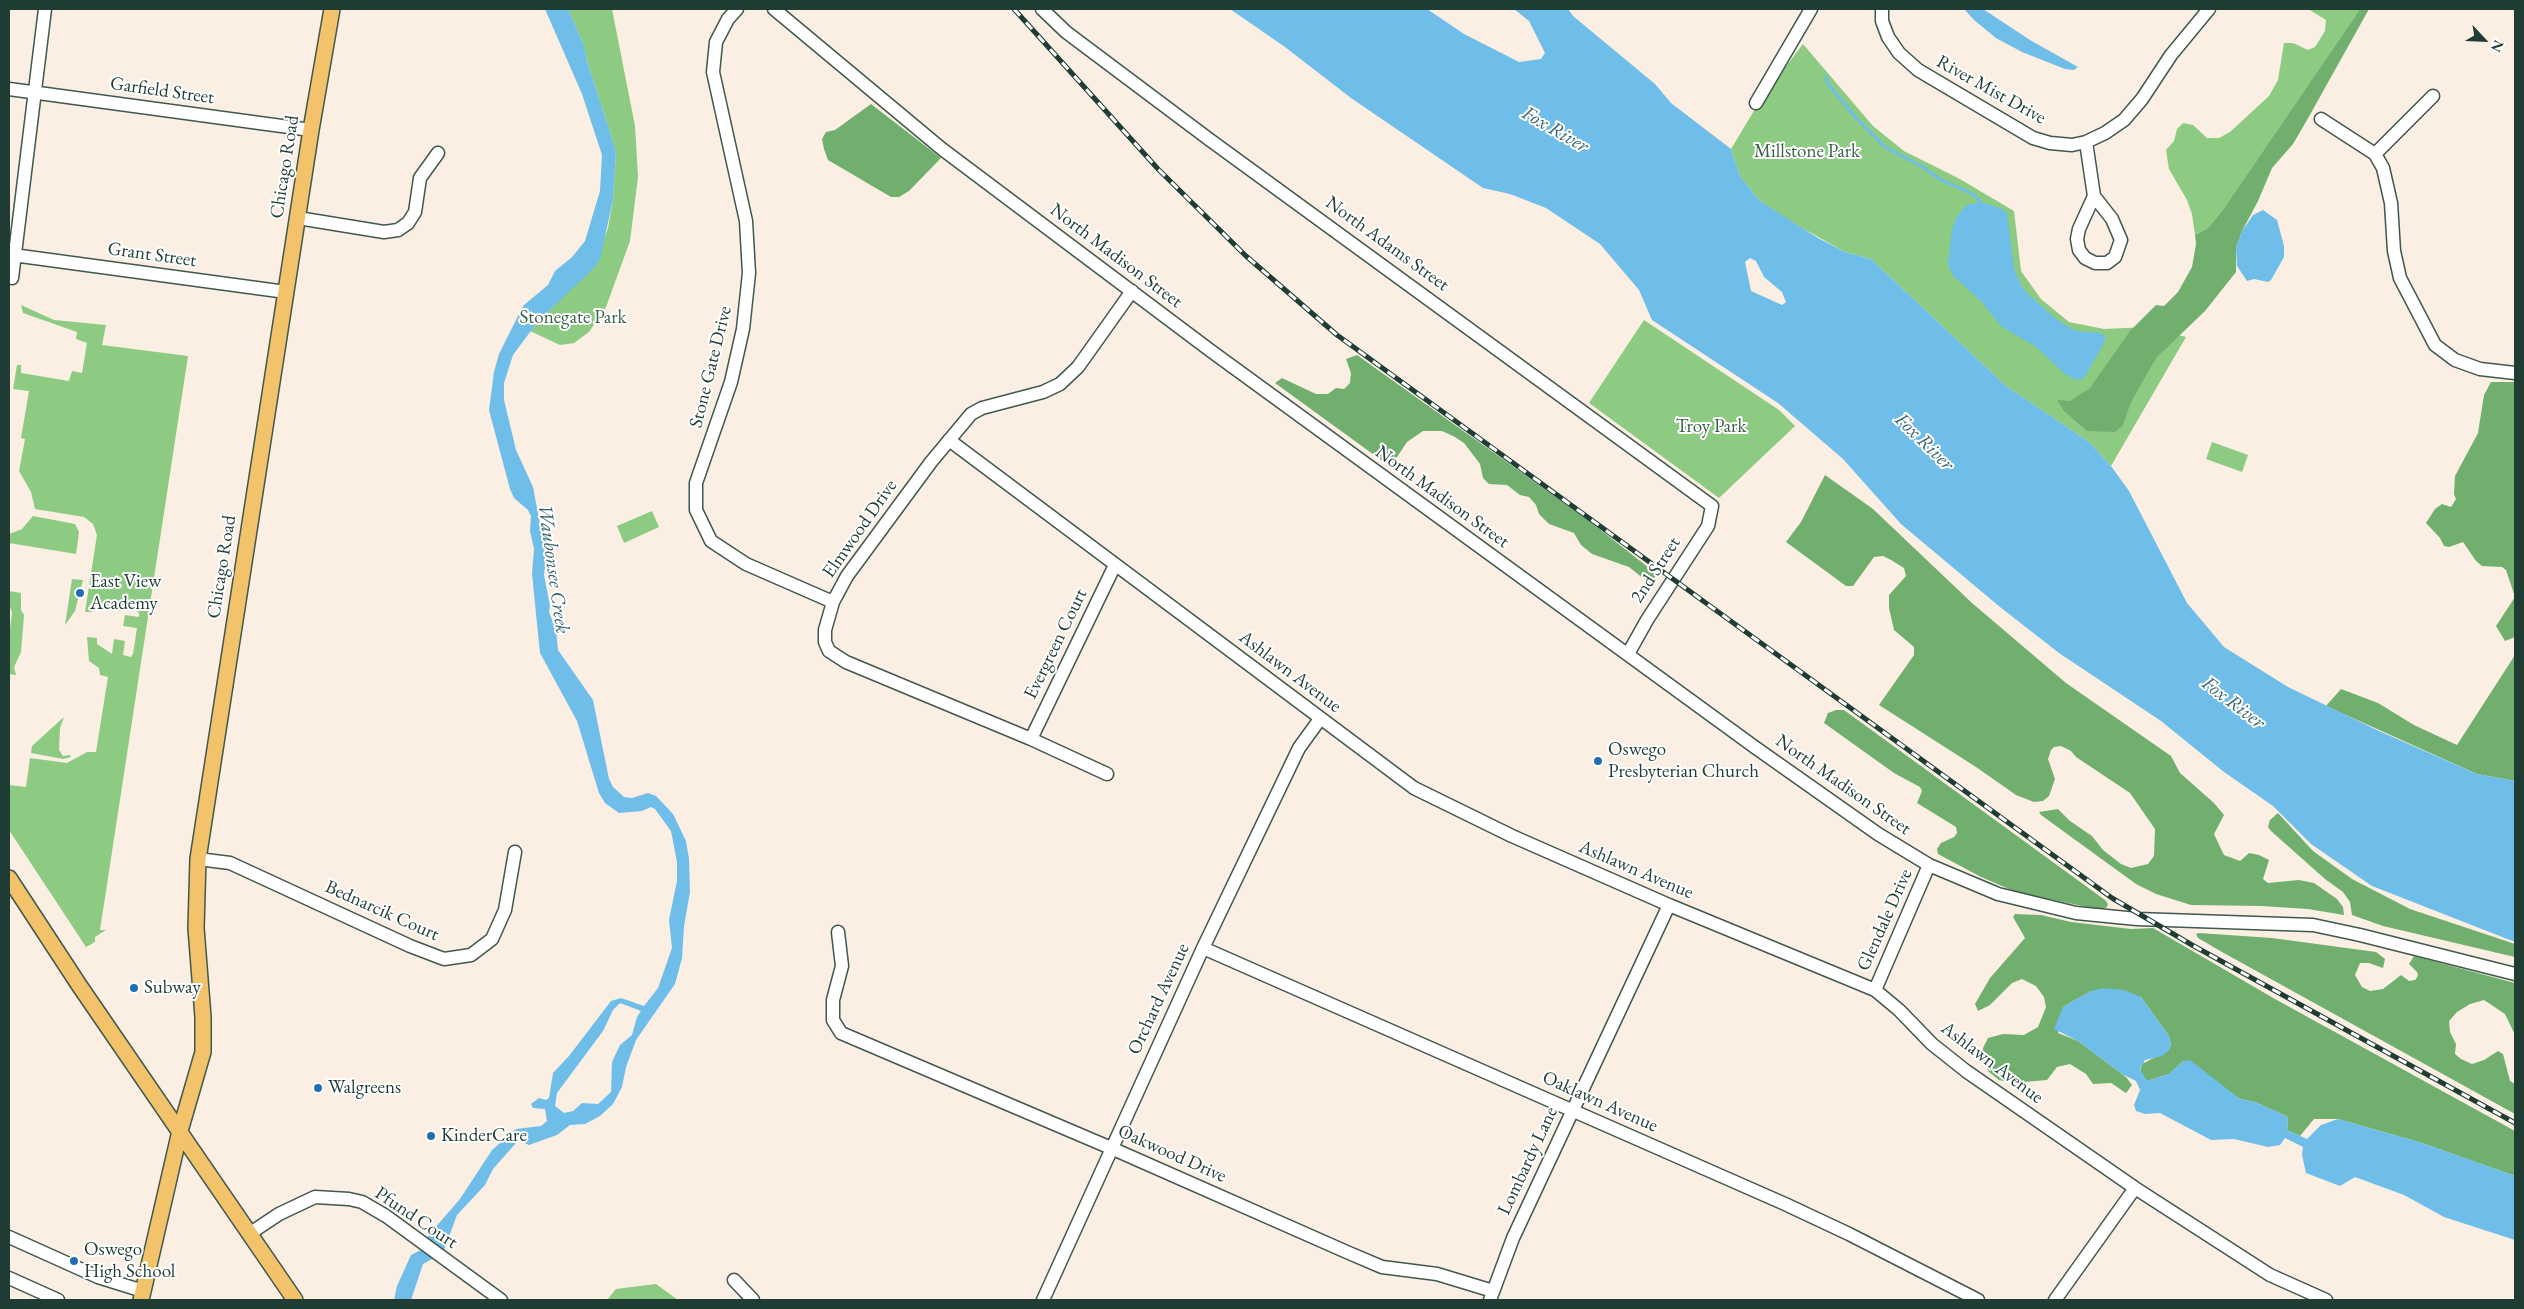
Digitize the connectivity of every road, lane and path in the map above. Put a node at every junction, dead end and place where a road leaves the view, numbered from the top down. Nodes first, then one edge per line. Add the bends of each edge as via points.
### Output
1 (45, 9) edge
2 (332, 9) edge
3 (736, 9) edge
4 (774, 9) edge
5 (1042, 9) edge
6 (1812, 9) edge
7 (1882, 9) edge
8 (2209, 9) edge
9 (9, 89) edge
10 (34, 92) junction
11 (2433, 96) dead end
12 (1756, 103) dead end
13 (2321, 119) dead end
14 (311, 130) junction
15 (2086, 142) junction
16 (438, 153) dead end
17 (2375, 154) junction
18 (2094, 196) junction
19 (298, 218) junction
20 (14, 255) junction
21 (12, 278) dead end
22 (286, 292) junction
23 (1132, 292) junction
24 (2515, 373) edge
25 (950, 440) junction
26 (1712, 506) joint
27 (1115, 565) junction
28 (833, 602) junction
29 (1628, 654) junction
30 (1320, 719) junction
31 (1031, 739) junction
32 (1107, 774) dead end
33 (515, 852) dead end
34 (198, 859) junction
35 (1930, 865) junction
36 (9, 878) edge
37 (1669, 905) junction
38 (838, 932) dead end
39 (1203, 948) junction
40 (2515, 974) edge
41 (1875, 990) junction
42 (1572, 1110) junction
43 (180, 1131) junction
44 (1111, 1148) junction
45 (2136, 1188) junction
46 (249, 1234) junction
47 (9, 1237) edge
48 (9, 1278) edge
49 (734, 1280) dead end
50 (2298, 1295) edge
51 (142, 1296) edge
52 (1491, 1296) edge
53 (58, 1300) edge
54 (295, 1300) edge
55 (502, 1300) edge
56 (753, 1300) edge
57 (1043, 1300) edge
58 (1978, 1300) edge
59 (2055, 1300) edge
60 (2326, 1300) edge

1 - 10 street
2 - 14 main road, Chicago Road
3 - 28 street, Stone Gate Drive via 716,42 713,72 746,221 749,273 743,329 728,391 696,483 696,510 711,541 746,564
4 - 23 street, North Madison Street via 942,149
5 - 26 street, North Adams Street via 1066,32 1210,140
6 - 12 street
7 - 15 street, River Mist Drive via 1888,37 1899,53 1918,70 2033,138 2072,145
8 - 15 street, River Mist Drive via 2124,120
9 - 10 street, Garfield Street
10 - 14 street, Garfield Street
10 - 20 street
11 - 17 street
13 - 17 street
14 - 19 main road, Chicago Road
15 - 18 street
16 - 19 street via 420,178 415,212 398,230 384,232
17 - 24 street via 2388,185 2400,278 2435,345 2456,360 2480,369
18 - 18 street via 2079,229 2079,250 2085,258 2107,263 2116,257 2121,240 2112,219
19 - 22 main road, Chicago Road
20 - 21 street
20 - 22 street, Grant Street
22 - 34 main road, Chicago Road
23 - 25 street, Elmwood Drive via 1078,367 1060,384 1043,392 982,408 971,414
23 - 29 street, North Madison Street
25 - 27 street, Ashlawn Avenue
25 - 28 street, Elmwood Drive via 847,576
26 - 29 street, 2nd Street via 1708,526
27 - 30 street, Ashlawn Avenue
27 - 31 street, Evergreen Court
28 - 31 street, Elmwood Drive via 825,642 836,657
29 - 35 street, North Madison Street via 1878,834
30 - 37 street, Ashlawn Avenue via 1414,788 1512,836
30 - 39 street, Orchard Avenue via 1299,748
31 - 32 street, Elmwood Drive
33 - 34 street, Bednarcik Court via 505,910 492,939 471,955 444,959 230,863
34 - 43 main road, Chicago Road via 196,928 203,1052
35 - 40 street, North Madison Street via 1998,894 2076,914 2313,925
35 - 41 street, Glendale Drive
36 - 43 main road
37 - 41 street, Ashlawn Avenue
37 - 42 street, Lombardy Lane
38 - 44 street, Oakwood Drive via 842,966 833,1000 833,1020 841,1033
39 - 42 street, Oaklawn Avenue
39 - 44 street, Orchard Avenue
41 - 45 street, Ashlawn Avenue via 1966,1071
42 - 52 street, Lombardy Lane via 1513,1238
42 - 58 street, Oaklawn Avenue via 1850,1234
43 - 46 main road
43 - 51 main road, Chicago Road
44 - 52 street, Oakwood Drive via 1382,1267 1437,1274
44 - 57 street, Orchard Avenue
45 - 50 street, Ashlawn Avenue
45 - 59 street
46 - 54 main road
46 - 55 street, Pfund Court via 315,1197 362,1202
47 - 51 street
48 - 53 street
49 - 56 street
50 - 60 street, Ashlawn Avenue

